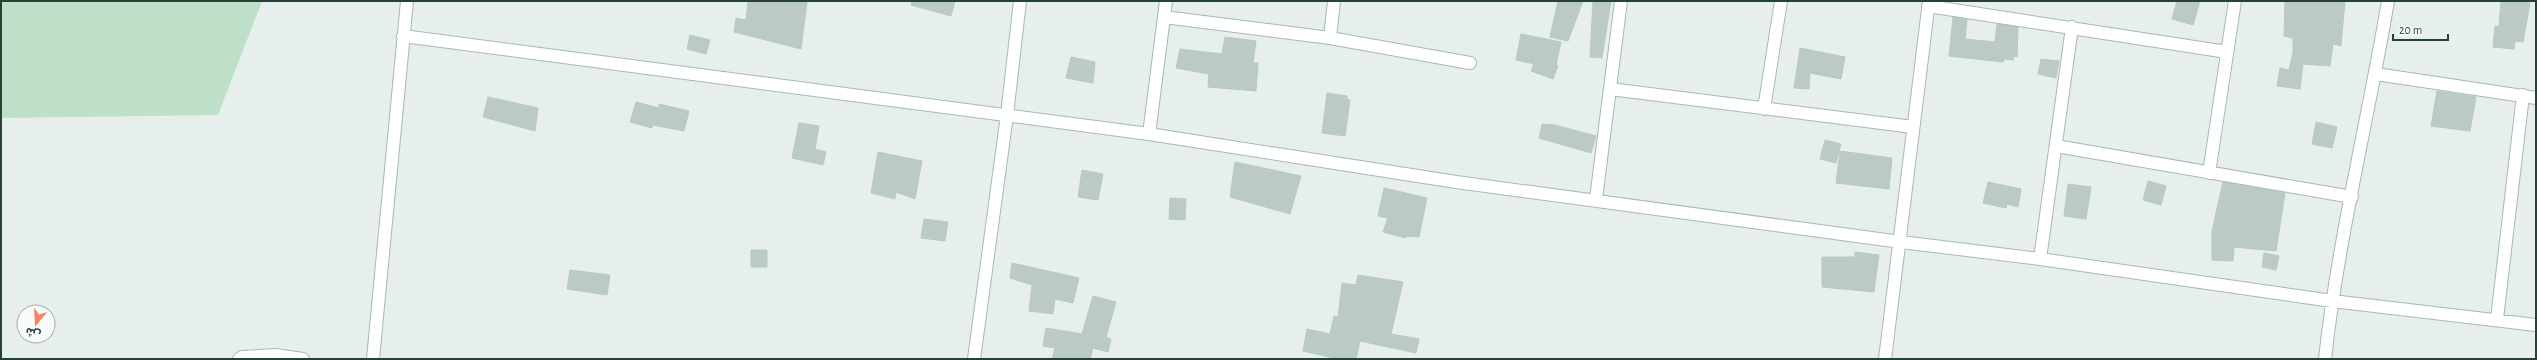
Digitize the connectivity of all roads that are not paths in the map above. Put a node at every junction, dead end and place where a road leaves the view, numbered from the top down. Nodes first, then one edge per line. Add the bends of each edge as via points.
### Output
1 (407, 1) edge
2 (1020, 1) edge
3 (1166, 1) edge
4 (1334, 1) edge
5 (1621, 1) edge
6 (1782, 1) edge
7 (2235, 1) edge
8 (2388, 1) edge
9 (1928, 3) edge
10 (1164, 17) junction
11 (2072, 27) junction
12 (403, 36) junction
13 (1330, 38) junction
14 (2226, 52) junction
15 (1470, 63) dead end
16 (2376, 74) junction
17 (1610, 89) junction
18 (2523, 95) junction
19 (2536, 98) edge
20 (1764, 109) junction
21 (1007, 115) junction
22 (1913, 127) junction
23 (1149, 134) junction
24 (2056, 146) junction
25 (2209, 173) junction
26 (2352, 197) junction
27 (1596, 199) junction
28 (1901, 242) junction
29 (2040, 259) junction
30 (2332, 302) junction
31 (2497, 319) junction
32 (2536, 325) edge
33 (239, 359) edge
34 (303, 359) edge
35 (373, 359) edge
36 (974, 359) edge
37 (1885, 359) edge
38 (2325, 359) edge

1 - 12 street
2 - 21 street
3 - 10 street
4 - 13 street
5 - 17 street
6 - 20 street
7 - 14 street
8 - 16 street
9 - 11 street
9 - 22 street
10 - 13 street
10 - 23 street
11 - 14 street
11 - 24 street
12 - 21 street
12 - 35 street
13 - 15 street
14 - 25 street
16 - 18 street
16 - 26 street
17 - 20 street
17 - 27 street
18 - 19 street
18 - 31 street
20 - 22 street
21 - 23 street
21 - 36 street
22 - 28 street
23 - 27 street via 1456,182
24 - 25 street
24 - 29 street
25 - 26 street
26 - 30 street
27 - 28 street
28 - 29 street
28 - 37 street
29 - 30 street
30 - 31 street
30 - 38 street
31 - 32 street
33 - 34 street via 275,355

